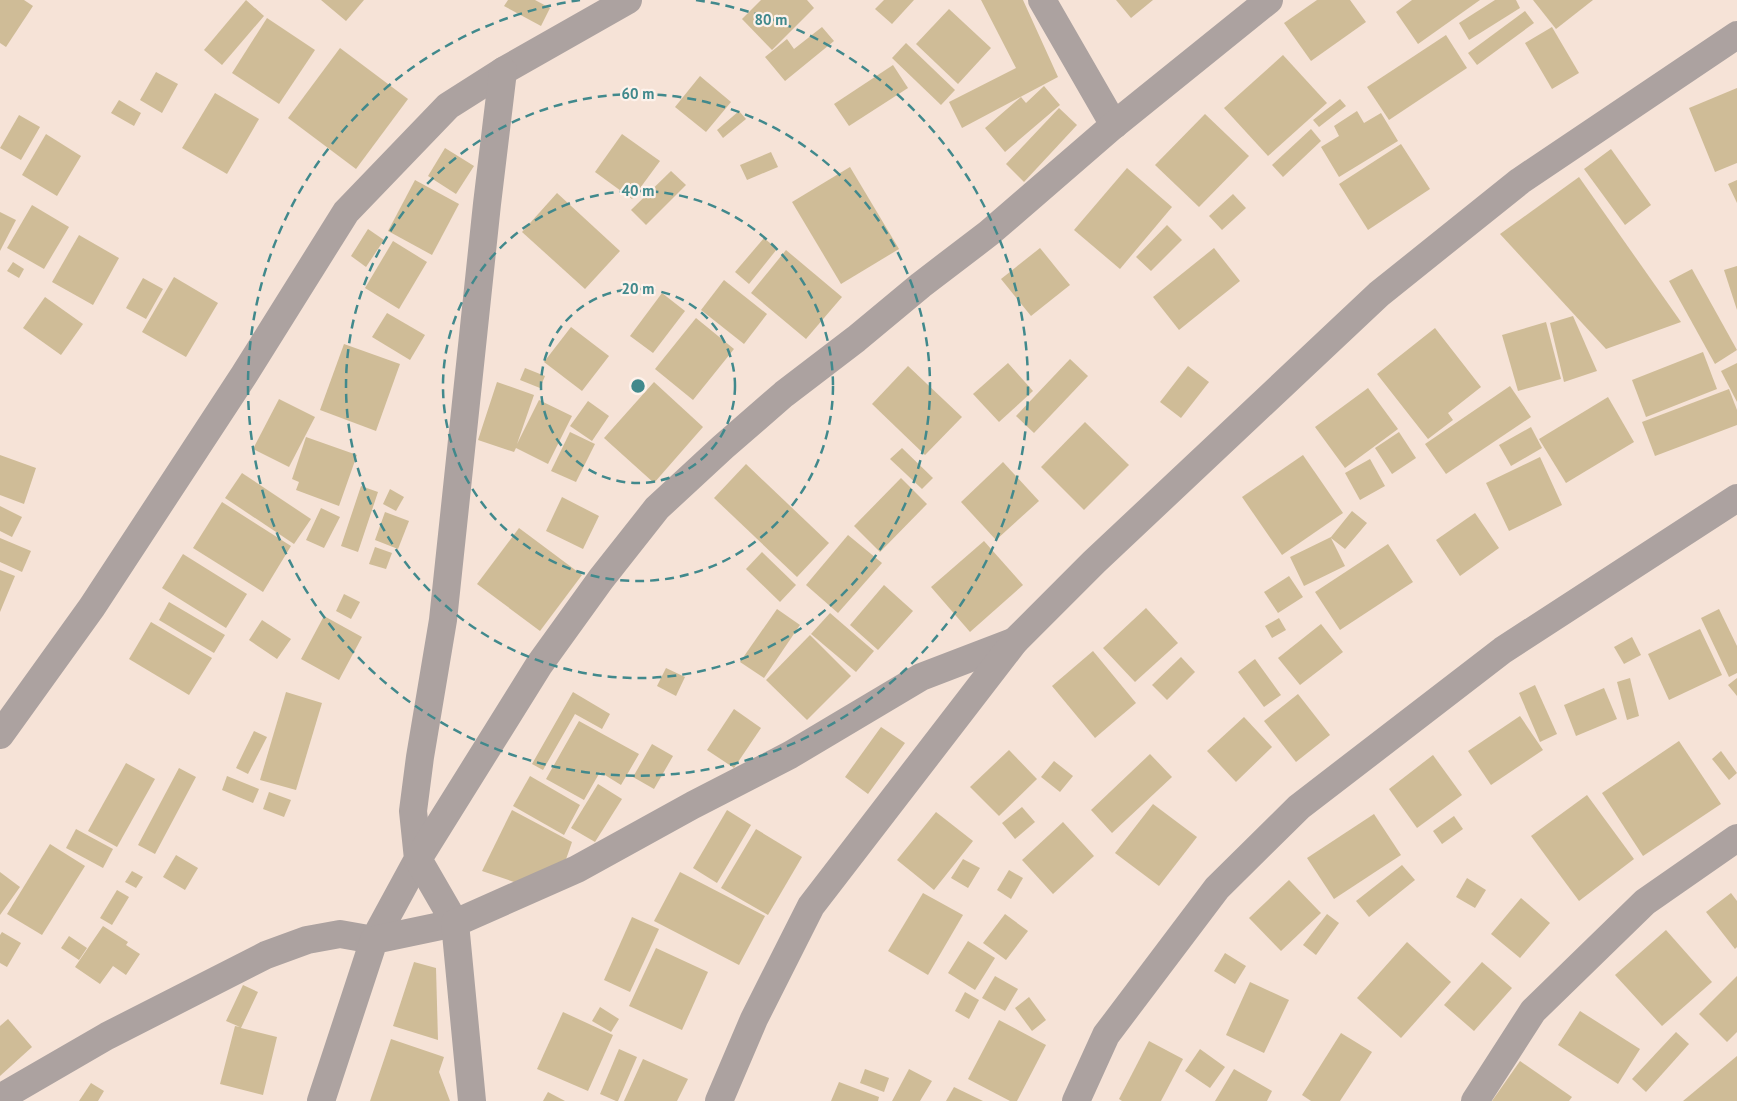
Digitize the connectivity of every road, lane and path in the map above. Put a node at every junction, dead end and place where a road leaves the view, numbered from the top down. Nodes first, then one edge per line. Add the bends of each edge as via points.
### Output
1 (628, 0) edge
2 (1042, 0) edge
3 (1269, 0) edge
4 (1737, 35) edge
5 (503, 71) junction
6 (1114, 125) junction
7 (1737, 498) edge
8 (1015, 641) junction
9 (0, 735) edge
10 (1737, 838) edge
11 (418, 859) junction
12 (455, 923) junction
13 (374, 940) junction
14 (0, 1098) edge
15 (321, 1101) edge
16 (472, 1101) edge
17 (719, 1101) edge
18 (1076, 1101) edge
19 (1475, 1101) edge

1 - 5 street
2 - 6 street
3 - 6 street
4 - 8 street via 1520,180 1379,294 1094,562
5 - 9 street via 448,106 346,212 92,607
5 - 11 street via 443,620 413,811
6 - 11 street via 989,233 784,394 657,508 539,665
7 - 18 street via 1503,650 1299,807 1217,888 1106,1035
8 - 12 street via 921,676 790,755 577,869
8 - 17 street via 811,906 754,1019
10 - 19 street via 1645,902 1533,1011
11 - 12 street
11 - 13 street
12 - 13 street
12 - 16 street
13 - 14 street via 340,934 307,940 266,955 107,1036
13 - 15 street

